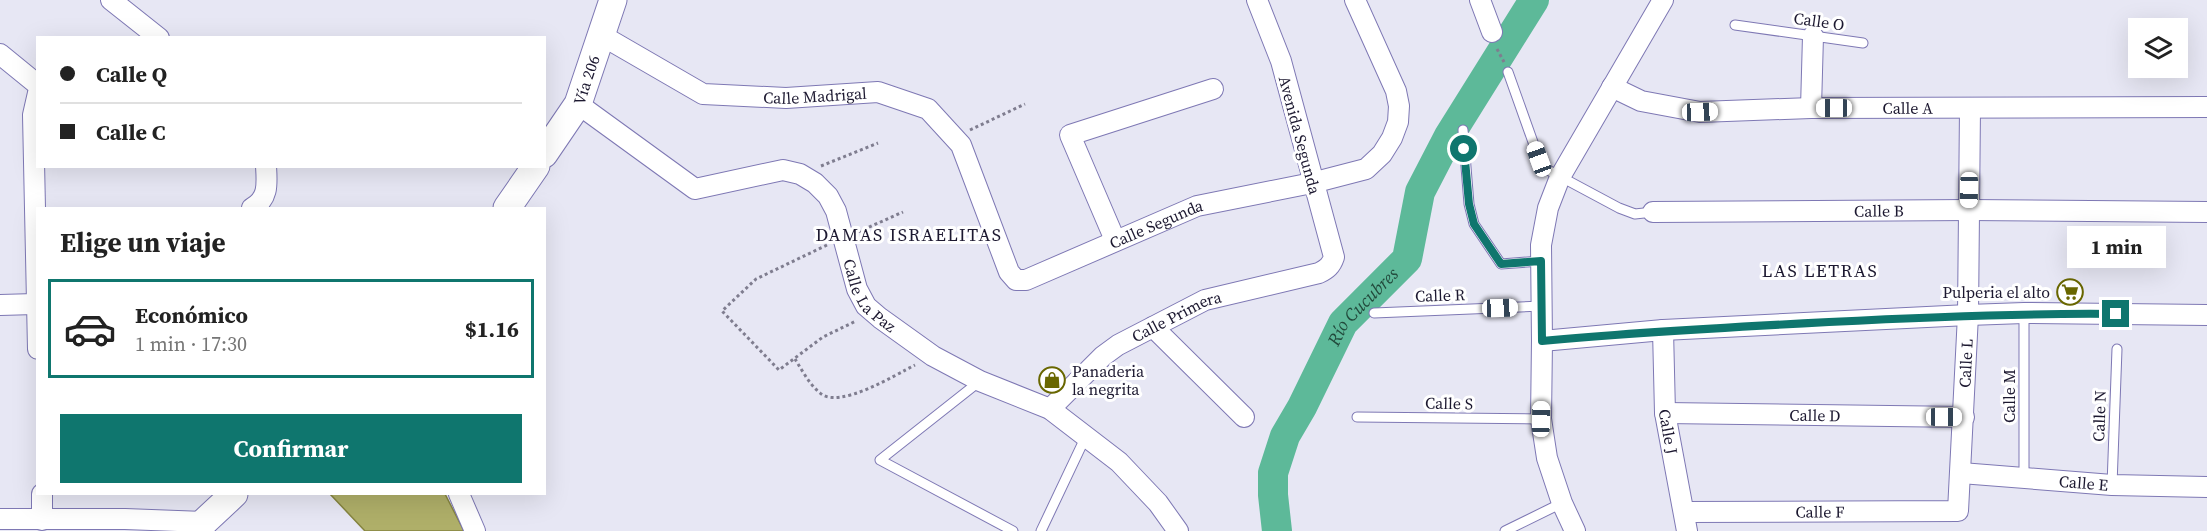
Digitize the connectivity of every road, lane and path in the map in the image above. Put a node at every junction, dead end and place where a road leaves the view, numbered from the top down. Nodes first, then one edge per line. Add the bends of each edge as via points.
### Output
1 (111, 0) edge
2 (613, 0) edge
3 (1257, 0) edge
4 (1355, 0) edge
5 (1480, 0) edge
6 (1664, 0) edge
7 (129, 6) edge
8 (1735, 25) dead end
9 (1492, 32) dead end
10 (601, 35) junction
11 (157, 36) edge
12 (1813, 36) junction
13 (1863, 43) dead end
14 (0, 54) edge
15 (1508, 72) dead end
16 (36, 83) edge
17 (1612, 87) junction
18 (1213, 89) dead end
19 (36, 102) edge
20 (578, 104) junction
21 (1025, 104) dead end
22 (2207, 107) edge
23 (1811, 108) junction
24 (1970, 108) junction
25 (1463, 130) dead end
26 (955, 137) junction
27 (878, 143) dead end
28 (546, 151) edge
29 (266, 168) edge
30 (535, 168) edge
31 (800, 174) junction
32 (1560, 177) junction
33 (1312, 183) junction
34 (253, 207) edge
35 (508, 207) edge
36 (1969, 210) junction
37 (903, 212) dead end
38 (1653, 212) joint
39 (2207, 212) edge
40 (36, 215) edge
41 (843, 238) junction
42 (1115, 240) junction
43 (1541, 261) junction
44 (1327, 270) joint
45 (1009, 272) joint
46 (35, 304) junction
47 (0, 305) edge
48 (1542, 306) junction
49 (874, 313) junction
50 (1374, 313) dead end
51 (2024, 313) junction
52 (1968, 315) junction
53 (2207, 315) edge
54 (36, 319) edge
55 (1153, 327) junction
56 (1663, 330) junction
57 (1542, 341) junction
58 (2117, 349) dead end
59 (933, 356) junction
60 (794, 358) junction
61 (980, 381) junction
62 (1050, 409) junction
63 (1665, 413) junction
64 (1244, 417) dead end
65 (1357, 417) dead end
66 (1964, 417) junction
67 (1541, 419) junction
68 (1086, 436) junction
69 (1961, 473) junction
70 (2024, 478) junction
71 (2112, 485) junction
72 (2207, 487) edge
73 (42, 495) edge
74 (233, 495) edge
75 (459, 495) edge
76 (1562, 503) junction
77 (1959, 511) joint
78 (0, 519) edge
79 (42, 520) junction
80 (1685, 521) edge
81 (202, 526) edge
82 (475, 531) edge
83 (1013, 531) edge
84 (1041, 531) edge
85 (1178, 531) edge
86 (1504, 531) edge
87 (1575, 531) edge

1 - 7 street
2 - 10 main road, Vía 206
3 - 33 street, Avenida Segunda via 1281,61
4 - 33 street, Calle Segunda via 1396,91 1398,122 1382,154 1366,169
5 - 9 street
6 - 17 street
7 - 11 street
8 - 12 lane, Calle O
10 - 20 main road, Vía 206
10 - 26 street, Calle Madrigal via 703,94 786,98 878,92 928,109
12 - 13 lane, Calle O
12 - 23 street
14 - 16 street
15 - 32 lane, Calle B via 1539,159
17 - 23 street, Calle A via 1641,101 1700,112
17 - 32 street
18 - 42 street via 1070,135
19 - 40 street
20 - 28 main road, Vía 206
20 - 31 street via 695,189 783,170
21 - 26 path
22 - 24 street, Calle A
23 - 24 street, Calle A
24 - 36 street, Calle L
25 - 43 lane via 1474,224 1501,264
26 - 45 street, Calle Madrigal via 962,145
27 - 31 path
29 - 34 street via 267,190
30 - 35 main road
31 - 41 street, Calle La Paz via 828,196
32 - 38 lane, Calle B via 1618,208 1635,214
32 - 43 street via 1548,208
33 - 42 street, Calle Segunda via 1197,206
33 - 44 street, Avenida Segunda via 1334,256
36 - 38 street, Calle B
36 - 39 street, Calle B
36 - 52 street, Calle L
37 - 41 path
40 - 46 street
41 - 49 street, Calle La Paz via 857,289
41 - 60 path via 756,279 722,311 779,370
42 - 45 street, Calle Segunda via 1026,280 1016,280
43 - 48 street
44 - 55 street, Calle Primera via 1205,300
46 - 47 street
46 - 54 street
48 - 50 lane, Calle R
48 - 57 street
49 - 59 street, Calle La Paz
49 - 60 path via 823,337
51 - 52 street
51 - 53 street
51 - 70 lane, Calle M
52 - 56 street
52 - 66 street, Calle L
55 - 62 street, Calle Primera via 1103,356
55 - 64 street
56 - 57 street
56 - 63 street, Calle J
57 - 67 street
58 - 71 lane, Calle N
59 - 60 path via 855,394 832,399 820,394
59 - 61 street, Calle La Paz
61 - 62 street, Calle La Paz
61 - 83 lane via 880,460
62 - 68 street, Calle La Paz
63 - 66 street, Calle D
63 - 80 street, Calle J
65 - 67 lane, Calle S
66 - 69 street, Calle L
67 - 76 street via 1546,458
68 - 84 lane
68 - 85 street, Calle La Paz via 1119,462 1158,502
69 - 70 street, Calle E
69 - 77 street, Calle L
70 - 71 street, Calle E
71 - 72 street, Calle E
73 - 79 street
74 - 81 main road
75 - 82 street
76 - 86 lane
76 - 87 street
77 - 80 street, Calle F
78 - 79 street
79 - 81 street via 125,519

